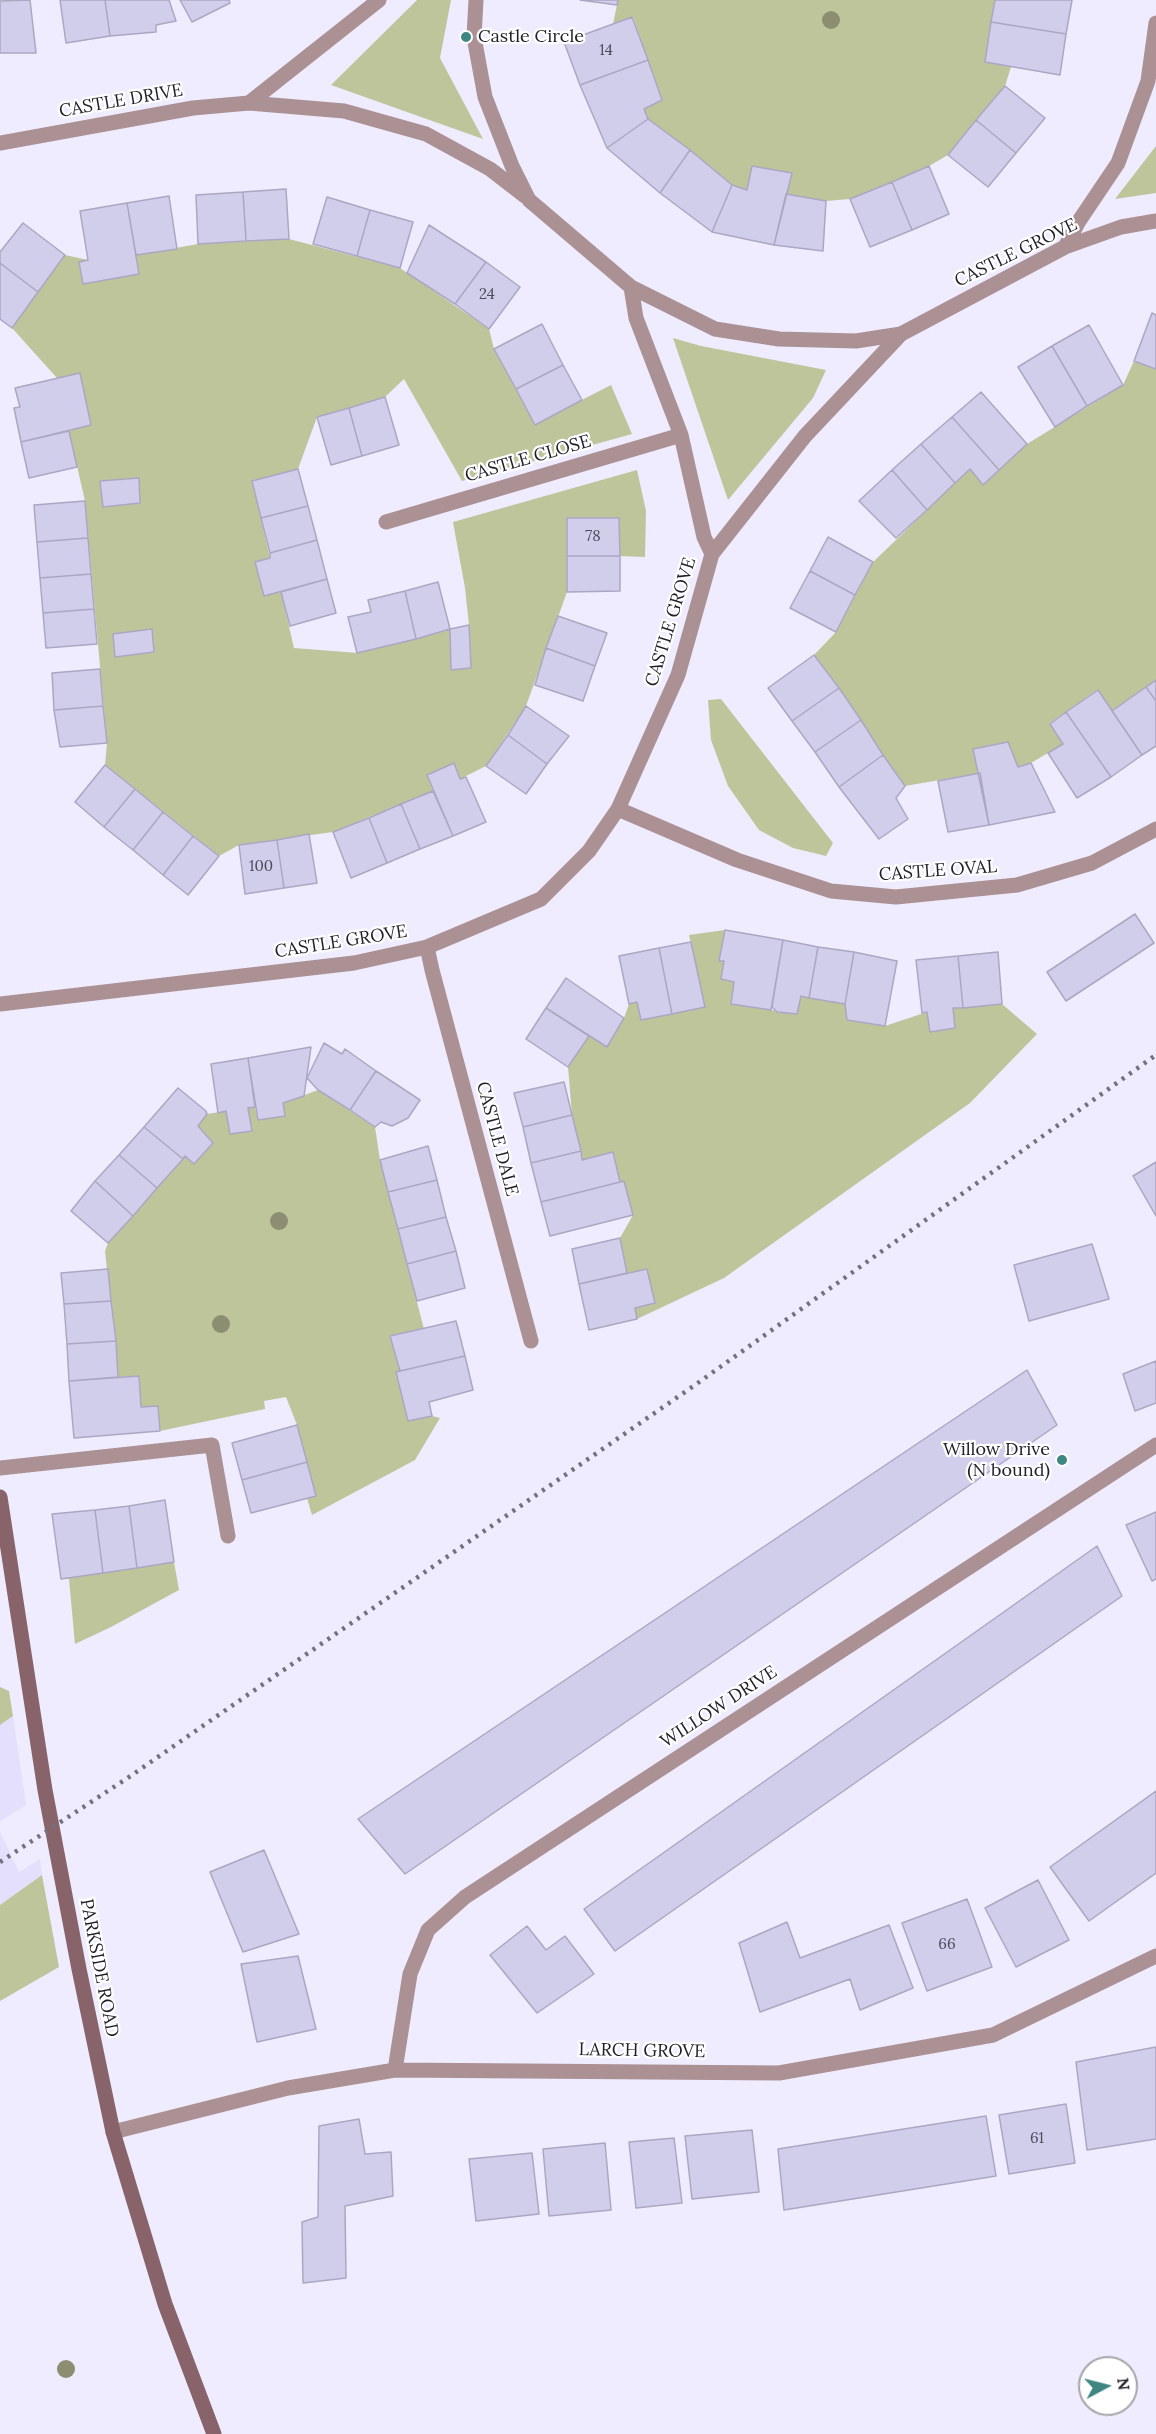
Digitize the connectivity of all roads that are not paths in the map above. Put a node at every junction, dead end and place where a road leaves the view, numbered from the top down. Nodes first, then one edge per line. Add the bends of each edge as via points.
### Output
1 (379, 0) edge
2 (476, 0) edge
3 (1156, 23) edge
4 (249, 103) junction
5 (0, 143) edge
6 (530, 200) junction
7 (1156, 221) edge
8 (1065, 247) junction
9 (631, 287) junction
10 (901, 334) junction
11 (681, 435) junction
12 (386, 522) dead end
13 (712, 554) junction
14 (618, 809) junction
15 (1156, 829) edge
16 (427, 947) junction
17 (0, 1004) edge
18 (531, 1341) dead end
19 (1156, 1445) edge
20 (0, 1468) edge
21 (0, 1497) edge
22 (228, 1536) dead end
23 (1156, 1956) edge
24 (395, 2070) junction
25 (113, 2132) junction
26 (214, 2434) edge

1 - 4 street
2 - 6 street via 474,37 485,97
3 - 8 street via 1148,81 1118,163
4 - 5 street, CASTLE DRIVE via 193,108
4 - 6 street, CASTLE DRIVE via 344,111 426,134 490,169
6 - 9 street
7 - 8 street, CASTLE GROVE via 1121,227
8 - 10 street, CASTLE GROVE
9 - 10 street via 715,329 790,339 856,341
9 - 11 street via 636,318
10 - 13 street, CASTLE GROVE via 805,435
11 - 12 street, CASTLE CLOSE
11 - 13 street, CASTLE GROVE via 704,537
13 - 14 street, CASTLE GROVE via 678,675
14 - 15 street, CASTLE OVAL via 737,860 831,891 896,897 1017,885 1092,863
14 - 16 street, CASTLE GROVE via 589,851 541,899
16 - 17 street, CASTLE GROVE via 354,963
16 - 18 street, CASTLE DALE
19 - 24 street, WILLOW DRIVE via 465,1897 428,1930 410,1974
20 - 22 street via 212,1445
21 - 25 street, PARKSIDE ROAD via 45,1790
23 - 24 street, LARCH GROVE via 993,2035 779,2073
24 - 25 street, LARCH GROVE via 288,2088
25 - 26 street, PARKSIDE ROAD via 165,2304

